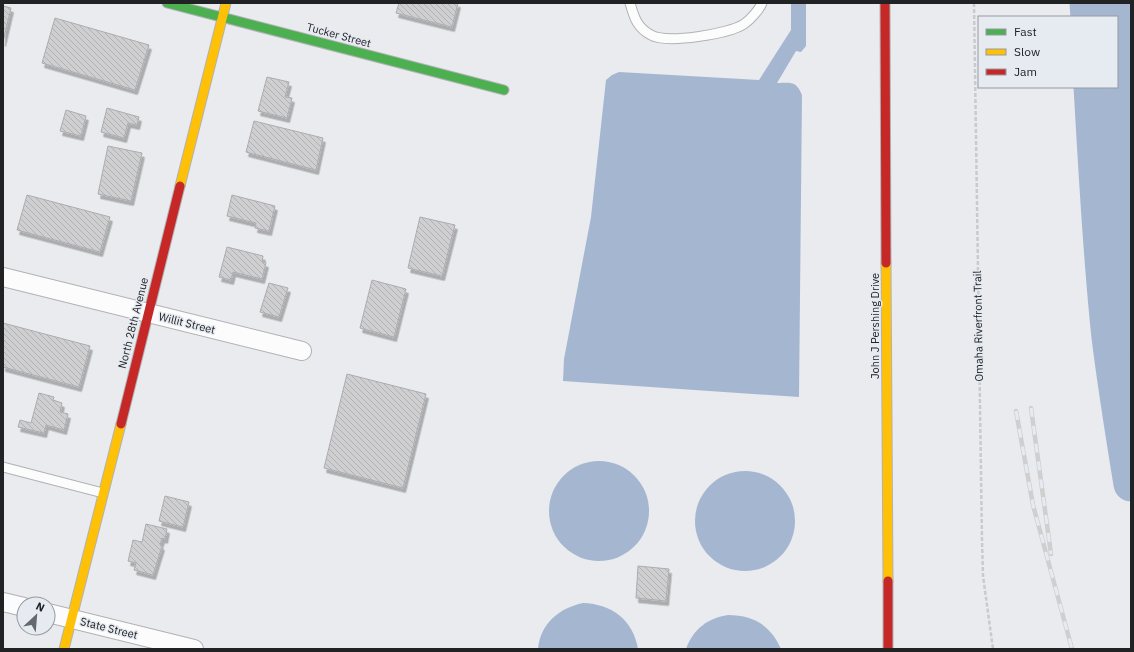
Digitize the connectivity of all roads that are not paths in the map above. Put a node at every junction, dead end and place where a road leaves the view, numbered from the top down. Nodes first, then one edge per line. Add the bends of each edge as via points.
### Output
1 (167, 3) edge
2 (226, 3) edge
3 (630, 3) edge
4 (762, 3) edge
5 (885, 3) edge
6 (223, 17) junction
7 (504, 90) dead end
8 (3, 277) edge
9 (148, 313) junction
10 (302, 351) dead end
11 (3, 467) edge
12 (103, 493) junction
13 (3, 602) edge
14 (16, 605) edge
15 (56, 615) edge
16 (72, 619) junction
17 (64, 649) edge
18 (194, 649) edge
19 (888, 649) edge

1 - 6 street, Tucker Street
2 - 6 street, North 28th Avenue
3 - 4 lane via 635,21 651,36 669,39 726,32 744,24
5 - 19 street, John J Pershing Drive
6 - 7 street, Tucker Street
6 - 9 street, North 28th Avenue
8 - 9 street, Willit Street
9 - 10 street, Willit Street
9 - 12 street, North 28th Avenue
11 - 12 lane
12 - 16 street, North 28th Avenue
13 - 14 street
15 - 16 street, State Street
16 - 17 street, North 28th Avenue
16 - 18 street, State Street

